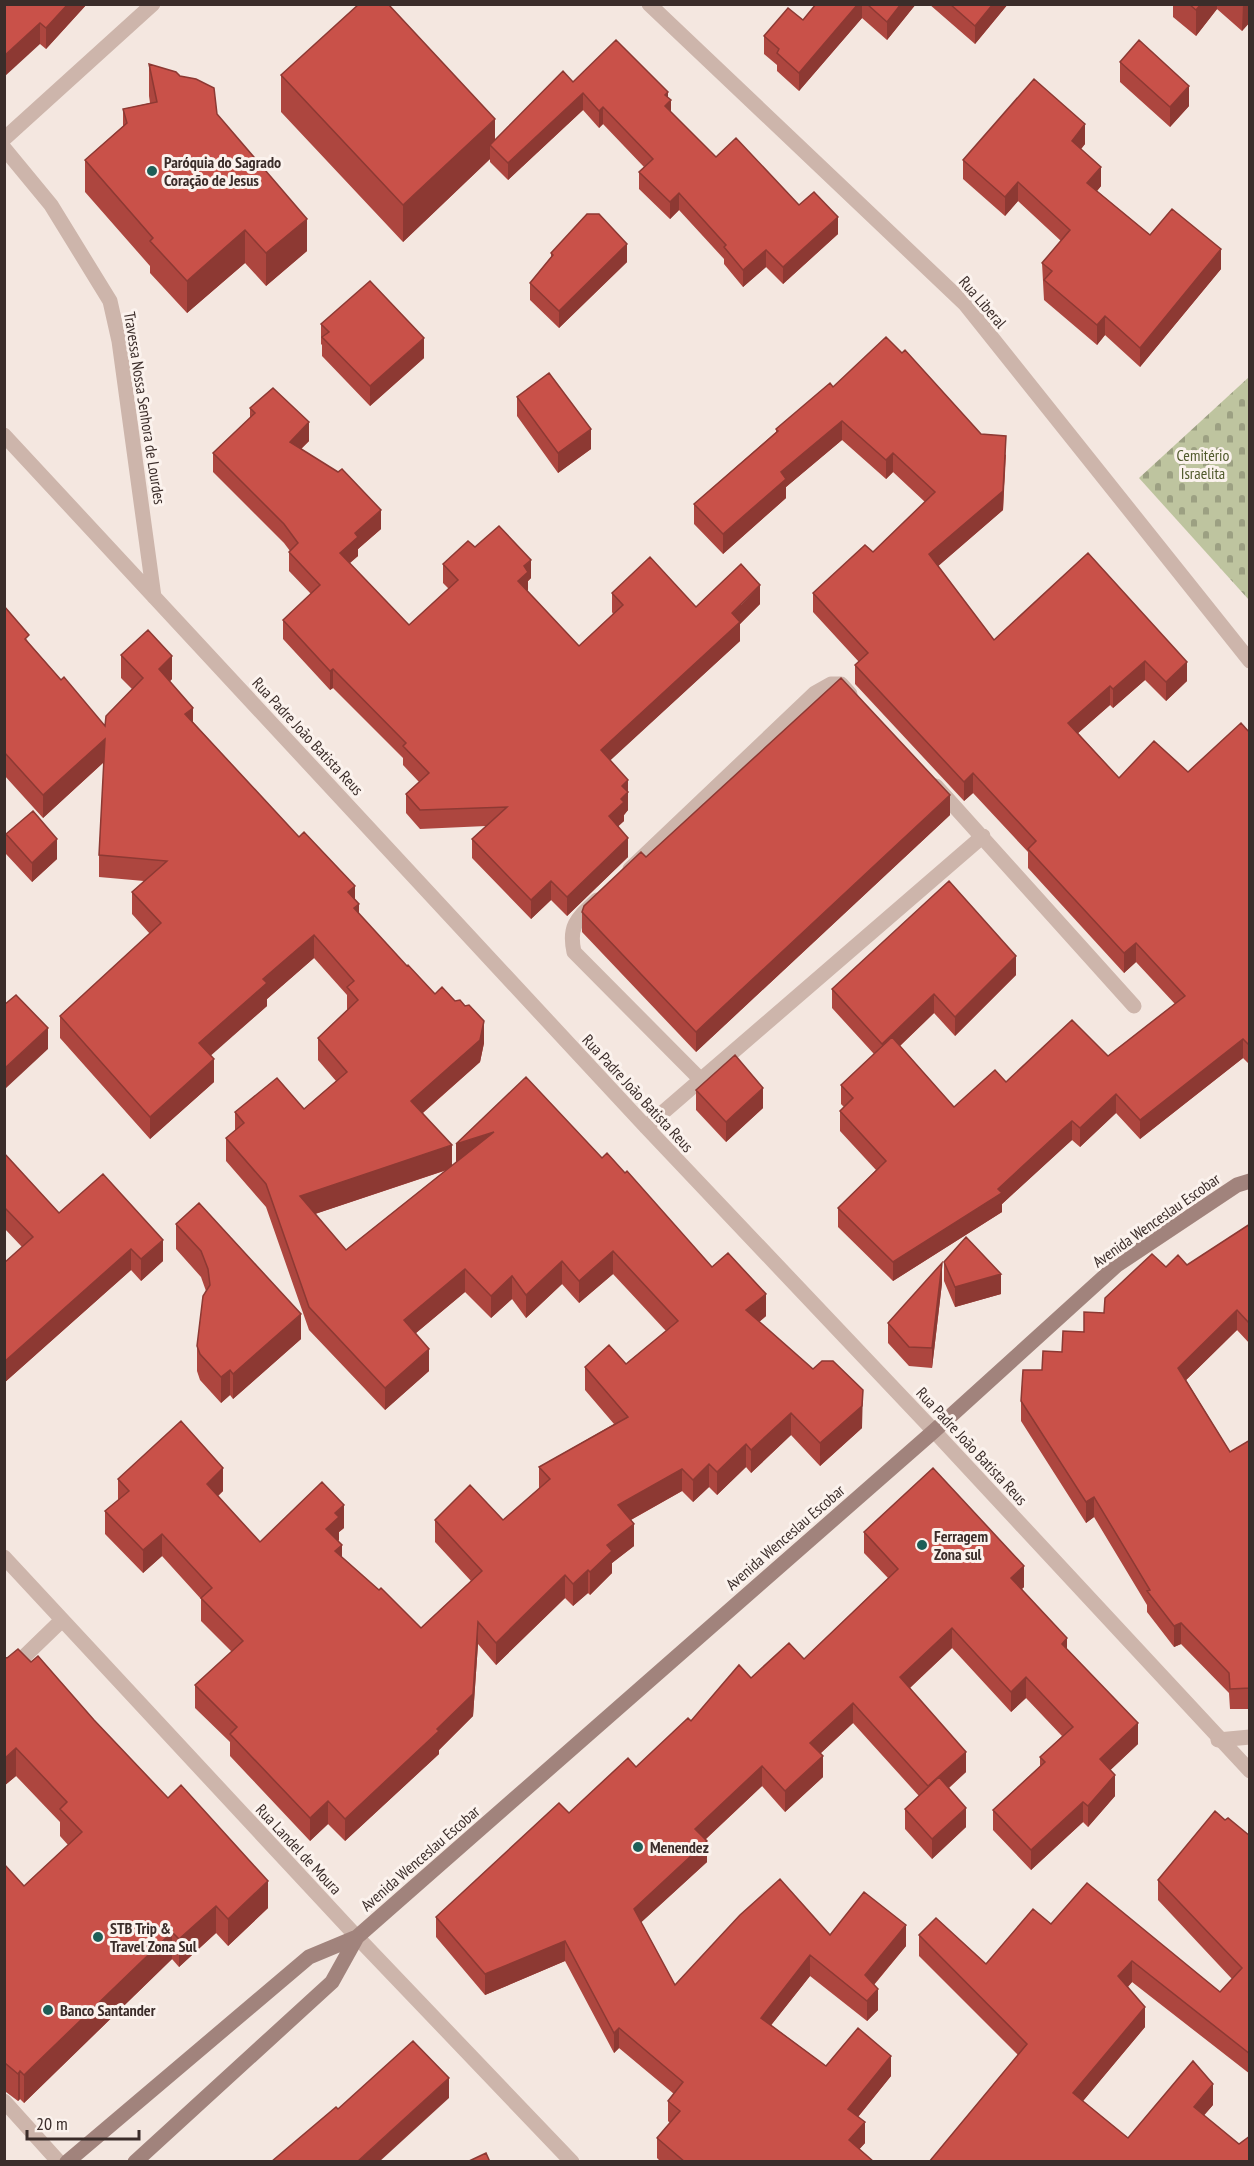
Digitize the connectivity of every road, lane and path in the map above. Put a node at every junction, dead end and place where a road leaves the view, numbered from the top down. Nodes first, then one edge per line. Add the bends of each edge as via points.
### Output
1 (153, 4) edge
2 (649, 4) edge
3 (4, 139) edge
4 (4, 148) edge
5 (4, 435) edge
6 (154, 597) junction
7 (1250, 661) edge
8 (864, 709) edge
9 (928, 777) edge
10 (983, 836) junction
11 (1134, 1006) dead end
12 (701, 1080) junction
13 (645, 1127) junction
14 (1250, 1181) edge
15 (934, 1431) junction
16 (4, 1557) edge
17 (62, 1620) junction
18 (4, 1676) edge
19 (1250, 1737) edge
20 (1218, 1740) junction
21 (1250, 1771) edge
22 (357, 1937) junction
23 (4, 2101) edge
24 (59, 2162) edge
25 (67, 2162) edge
26 (135, 2162) edge
27 (572, 2162) edge

1 - 3 street
2 - 7 street, Rua Liberal via 965,304
4 - 6 street, Travessa Nossa Senhora de Lourdes via 51,205 110,301 119,341
5 - 6 street, Rua Padre João Batista Reus
6 - 13 street, Rua Padre João Batista Reus
8 - 12 street via 841,684 831,684 815,693 576,920 570,938 574,952
9 - 10 street
10 - 11 street
10 - 12 street
12 - 13 street
13 - 15 street, Rua Padre João Batista Reus
14 - 15 main road, Avenida Wenceslau Escobar via 1237,1185 1117,1265
15 - 20 street, Rua Padre João Batista Reus
15 - 22 main road, Avenida Wenceslau Escobar
16 - 17 street, Rua Landel de Moura
17 - 18 street
17 - 22 street, Rua Landel de Moura
19 - 20 street
20 - 21 street, Rua Padre João Batista Reus
22 - 25 main road, Avenida Wenceslau Escobar via 309,1957
22 - 26 main road, Avenida Wenceslau Escobar via 332,1982
22 - 27 street, Rua Landel de Moura
23 - 24 street

